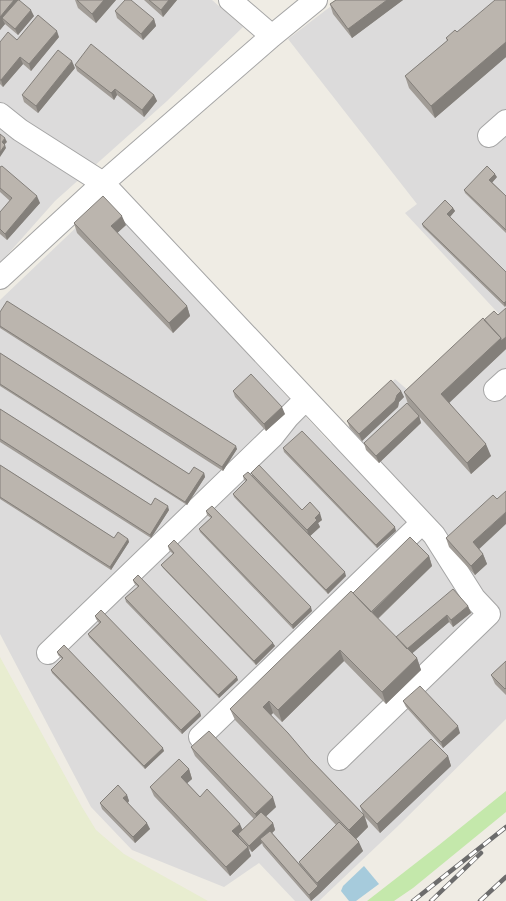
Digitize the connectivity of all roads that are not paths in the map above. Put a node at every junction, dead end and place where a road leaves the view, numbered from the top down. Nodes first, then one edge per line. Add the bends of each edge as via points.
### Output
1 (230, 0) edge
2 (316, 0) edge
3 (272, 36) junction
4 (0, 114) edge
5 (506, 121) edge
6 (489, 136) dead end
7 (103, 183) junction
8 (0, 278) edge
9 (306, 399) junction
10 (422, 523) junction
11 (48, 653) dead end
12 (200, 737) edge
13 (339, 759) dead end

1 - 3 street
2 - 3 street
3 - 7 street
4 - 7 street via 20,130
5 - 6 street
7 - 8 street
7 - 9 street
9 - 10 street
9 - 11 street via 273,436
10 - 12 street
10 - 13 street via 434,535 474,598 489,614

